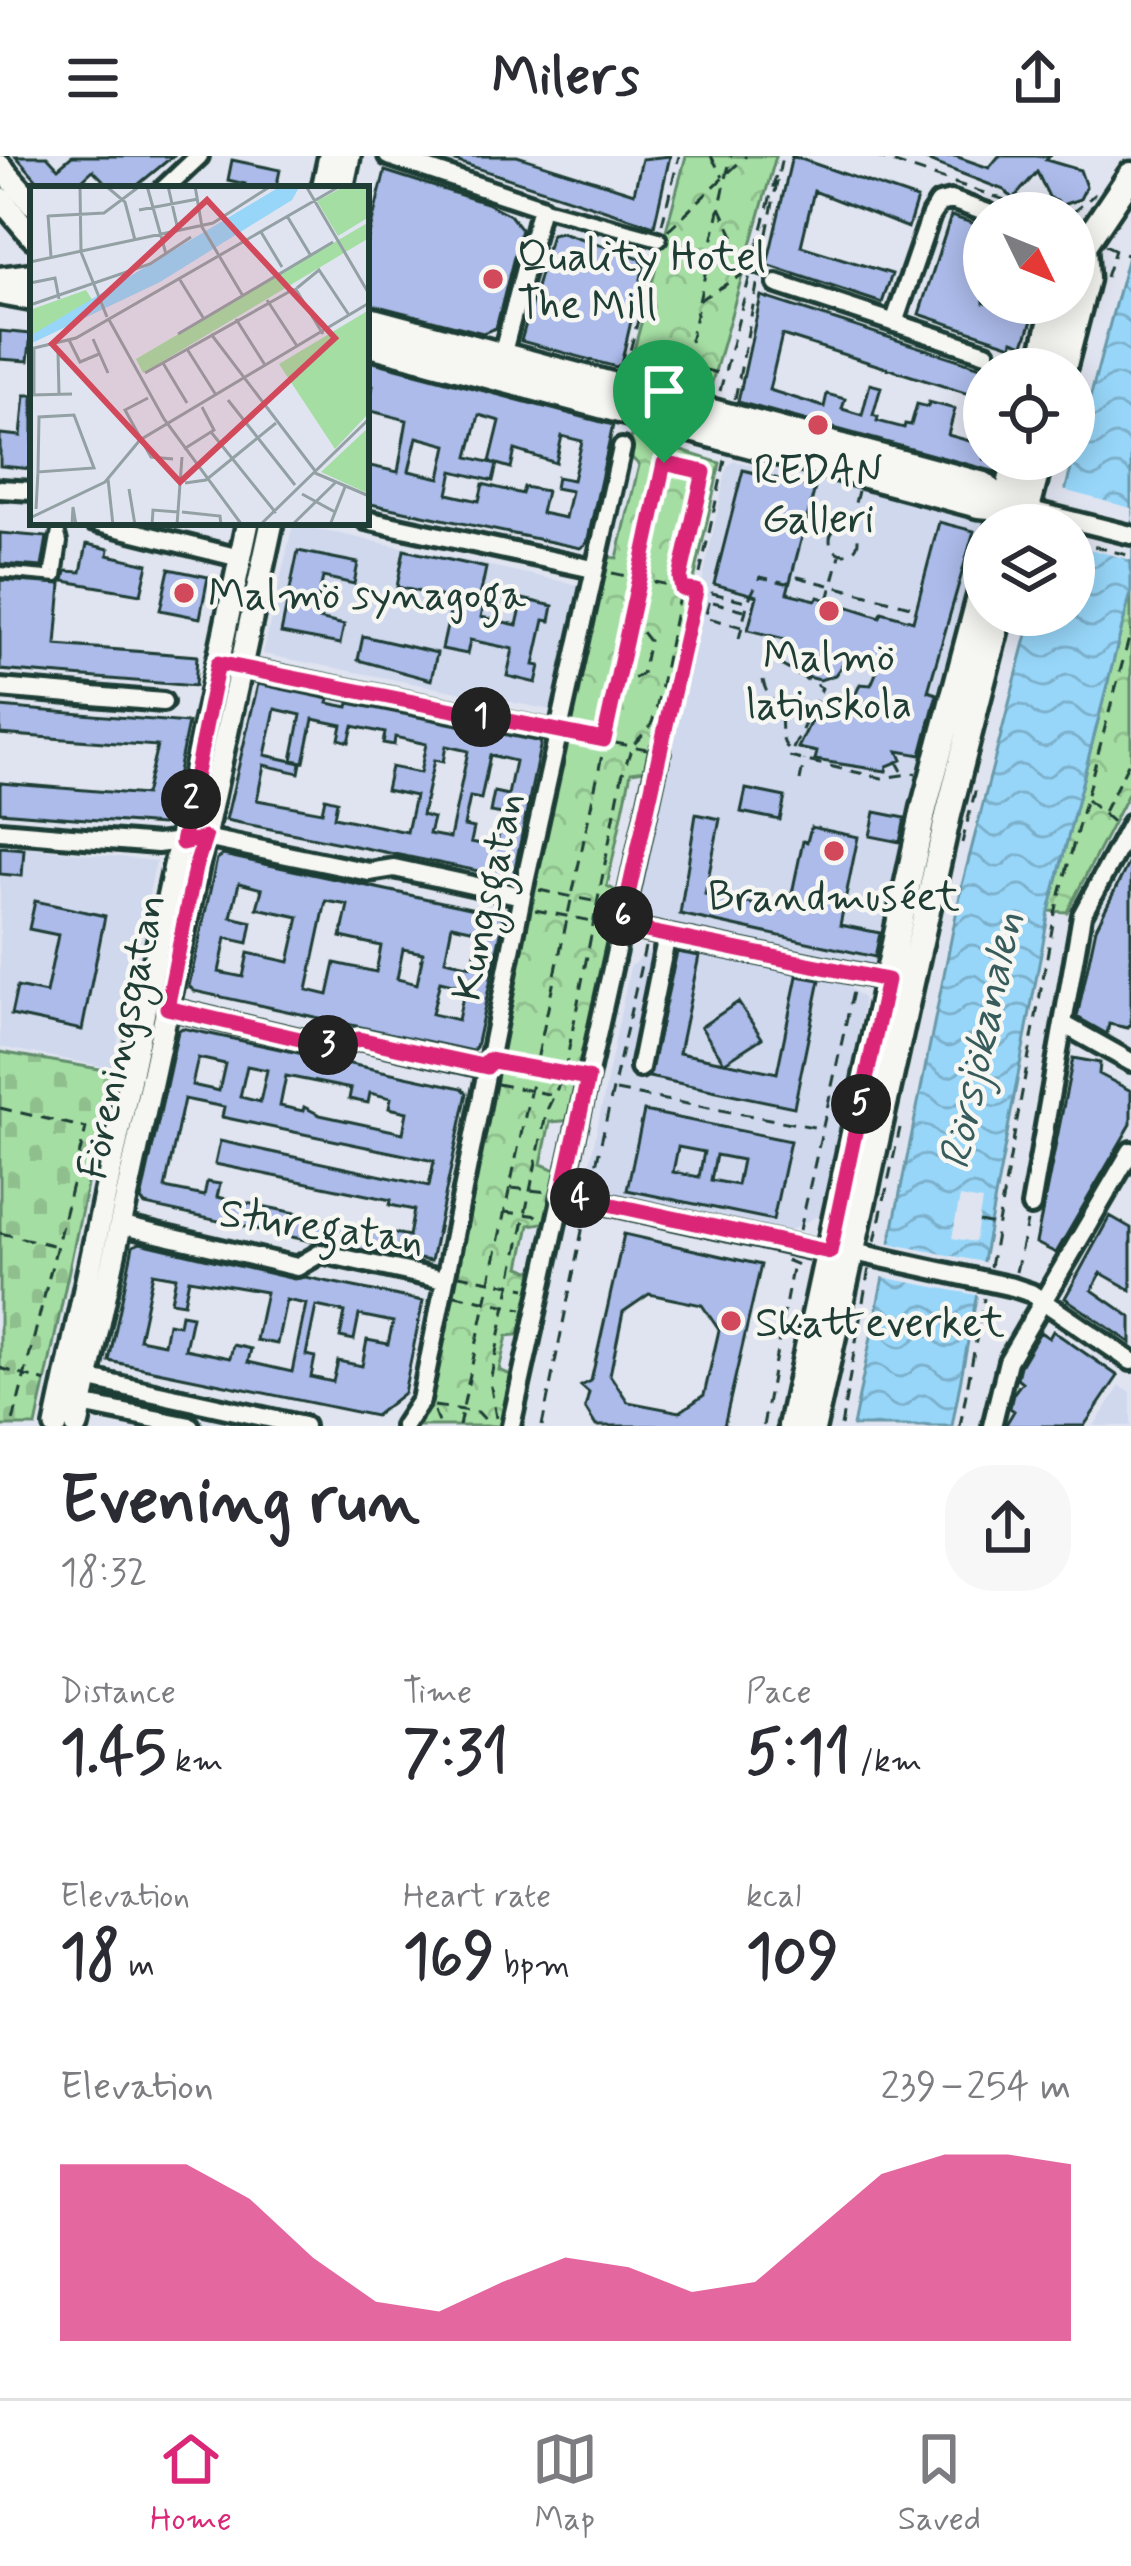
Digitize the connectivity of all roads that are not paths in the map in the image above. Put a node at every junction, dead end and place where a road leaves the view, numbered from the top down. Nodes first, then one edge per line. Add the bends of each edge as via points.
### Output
1 (199, 156) edge
2 (330, 156) edge
3 (349, 156) edge
4 (388, 156) edge
5 (0, 166) edge
6 (1131, 175) edge
7 (167, 186) edge
8 (324, 186) edge
9 (343, 186) edge
10 (0, 198) edge
11 (30, 201) edge
12 (963, 204) edge
13 (541, 207) junction
14 (1095, 226) edge
15 (30, 233) edge
16 (658, 239) road end
17 (30, 276) edge
18 (0, 280) edge
19 (777, 284) dead end
20 (0, 292) edge
21 (30, 297) edge
22 (369, 320) edge
23 (894, 323) junction
24 (369, 344) edge
25 (971, 348) edge
26 (502, 356) junction
27 (674, 412) junction
28 (622, 448) dead end
29 (0, 488) edge
30 (30, 491) edge
31 (972, 504) edge
32 (369, 521) edge
33 (106, 525) edge
34 (247, 525) edge
35 (271, 525) edge
36 (57, 526) edge
37 (1095, 529) edge
38 (1131, 535) edge
39 (240, 558) junction
40 (593, 569) junction
41 (50, 570) dead end
42 (0, 572) edge
43 (969, 636) edge
44 (994, 636) edge
45 (229, 665) junction
46 (0, 688) edge
47 (163, 702) dead end
48 (558, 732) junction
49 (660, 751) road end
50 (0, 831) edge
51 (1129, 831) edge
52 (194, 840) junction
53 (523, 891) junction
54 (623, 917) junction
55 (668, 935) junction
56 (887, 980) junction
57 (167, 1008) junction
58 (1063, 1024) junction
59 (1131, 1063) edge
60 (640, 1068) dead end
61 (486, 1070) junction
62 (1131, 1151) edge
63 (1124, 1182) edge
64 (562, 1194) junction
65 (1030, 1206) road end
66 (119, 1225) junction
67 (860, 1258) junction
68 (444, 1282) junction
69 (1043, 1301) junction
70 (1131, 1361) edge
71 (86, 1378) junction
72 (58, 1387) junction
73 (79, 1415) edge
74 (821, 1423) edge
75 (56, 1426) edge
76 (190, 1426) edge
77 (304, 1426) edge
78 (404, 1426) edge
79 (512, 1426) edge
80 (791, 1426) edge
81 (992, 1426) edge

1 - 7 street
2 - 8 street
3 - 9 street
4 - 13 street
5 - 11 street
6 - 14 main road
10 - 15 street
12 - 23 street via 939,203 931,215
13 - 16 street
13 - 26 street
17 - 18 main road
19 - 23 street
20 - 21 main road
22 - 26 main road
23 - 25 street
24 - 27 main road
26 - 27 main road
27 - 31 main road
28 - 40 street, Kungsgatan
29 - 30 street
32 - 40 street
33 - 39 street
34 - 39 street, Föreningsgatan
35 - 45 street, Föreningsgatan
36 - 41 lane
36 - 42 lane via 57,577
37 - 38 street
39 - 45 street, Föreningsgatan
40 - 48 street, Kungsgatan
43 - 56 main road
44 - 67 main road via 948,815
45 - 48 street
45 - 52 street, Föreningsgatan
46 - 47 street
48 - 53 street, Kungsgatan
49 - 54 street
50 - 52 street
51 - 58 street via 1082,915
52 - 53 street
52 - 57 street, Föreningsgatan
52 - 72 street, Föreningsgatan
53 - 61 street, Kungsgatan
54 - 55 street
54 - 64 street
55 - 56 street
55 - 60 street
56 - 67 main road
57 - 61 street via 334,1047 359,1039
57 - 66 street, Föreningsgatan
58 - 59 street
58 - 65 street
61 - 68 street, Kungsgatan
62 - 63 street
63 - 69 street
64 - 67 street
64 - 79 street
66 - 68 street, Sturegatan via 297,1267 320,1253
66 - 71 street, Föreningsgatan
67 - 69 street via 987,1281
67 - 74 main road
67 - 80 main road
68 - 78 street, Kungsgatan via 421,1400
69 - 70 street
69 - 81 street via 1008,1361
71 - 72 street
71 - 73 street, Föreningsgatan
71 - 77 street
72 - 73 street
72 - 75 street, Föreningsgatan
73 - 76 street

